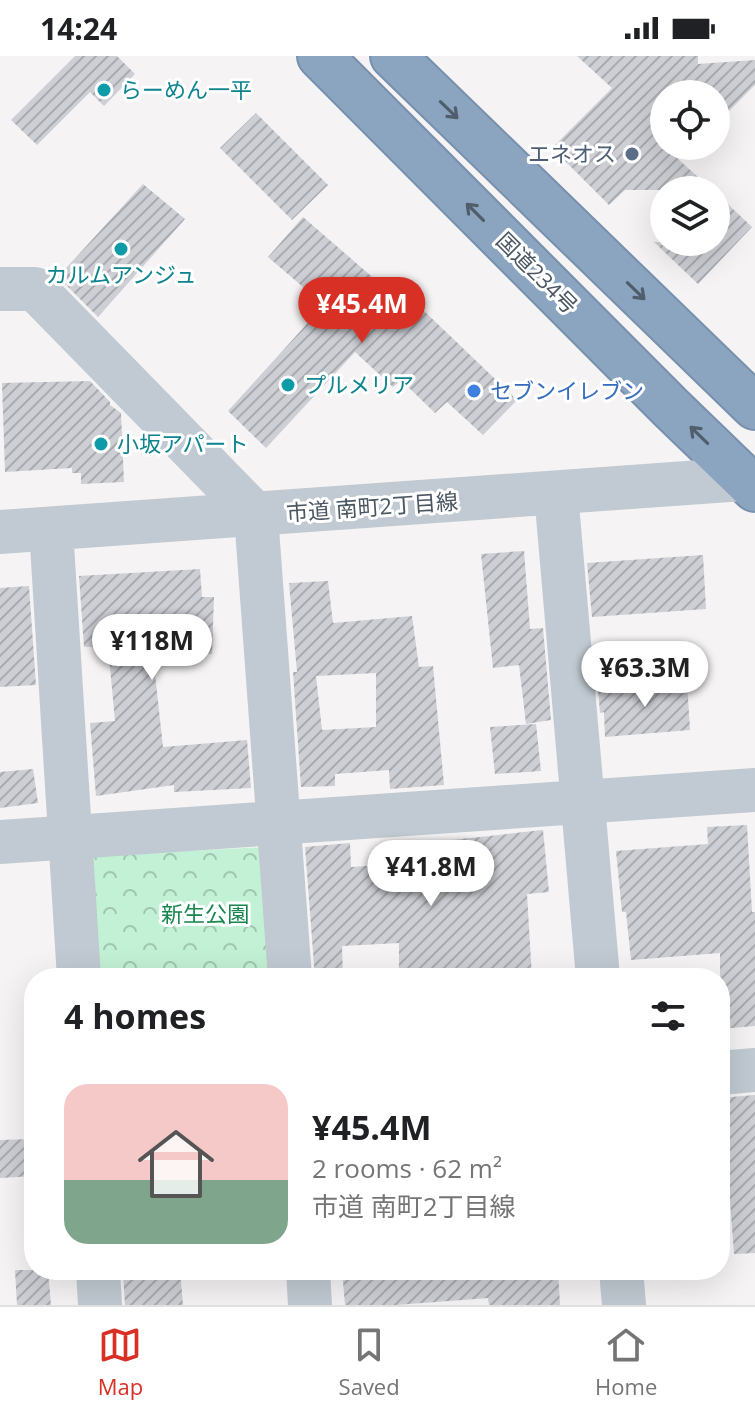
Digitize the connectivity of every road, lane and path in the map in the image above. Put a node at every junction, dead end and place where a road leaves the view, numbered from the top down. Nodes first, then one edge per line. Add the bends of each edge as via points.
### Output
1 (320, 56) edge
2 (393, 56) edge
3 (0, 289) edge
4 (755, 407) edge
5 (749, 484) edge
6 (556, 493) junction
7 (256, 515) junction
8 (51, 529) junction
9 (0, 532) edge
10 (755, 790) edge
11 (582, 802) junction
12 (281, 824) junction
13 (70, 837) junction
14 (0, 842) edge
15 (78, 968) edge
16 (289, 968) edge
17 (597, 968) edge
18 (755, 1070) edge
19 (730, 1072) edge
20 (99, 1280) edge
21 (309, 1280) edge
22 (622, 1280) edge
23 (100, 1305) edge
24 (310, 1305) edge
25 (624, 1305) edge

5 -> 1 highway, 国道234号
2 -> 4 highway
3 - 7 street via 35,289
5 - 6 street, 市道 南町2丁目線
6 - 7 street, 市道 南町2丁目線
6 - 11 street
7 - 8 street, 市道 南町2丁目線
7 - 12 street
8 - 9 street, 市道 南町2丁目線
8 - 13 street
10 - 11 street
11 - 12 street
11 - 17 street
12 - 13 street
12 - 16 street
13 - 14 street
13 - 15 street
18 - 19 street
20 - 23 street
21 - 24 street
22 - 25 street

